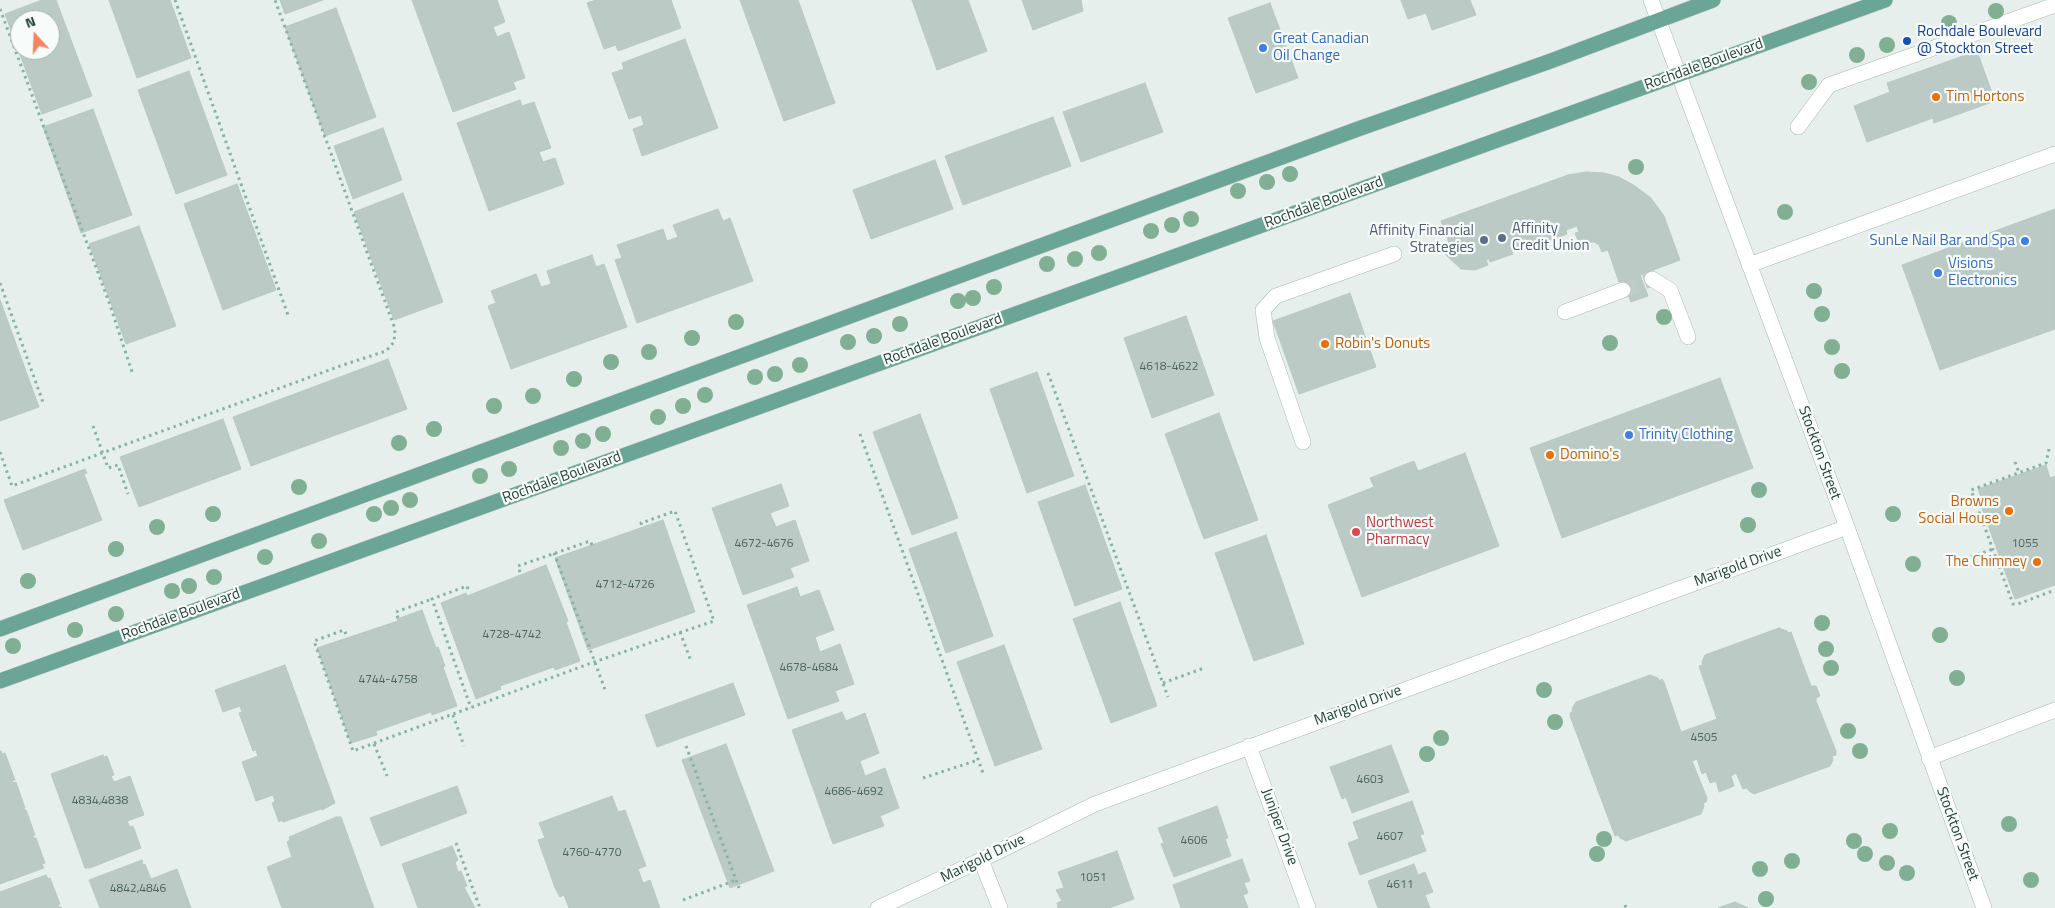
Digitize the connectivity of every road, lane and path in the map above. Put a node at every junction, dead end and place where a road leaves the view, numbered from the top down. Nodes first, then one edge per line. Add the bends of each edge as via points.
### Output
1 (174, 0) edge
2 (275, 0) edge
3 (1651, 0) edge
4 (1713, 0) edge
5 (1885, 0) edge
6 (2055, 4) edge
7 (0, 8) edge
8 (1658, 20) junction
9 (1678, 75) junction
10 (1798, 127) dead end
11 (2055, 154) edge
12 (1394, 254) dead end
13 (1749, 265) junction
14 (1652, 279) dead end
15 (0, 283) edge
16 (1623, 290) tunnel mouth
17 (1565, 312) dead end
18 (288, 315) dead end
19 (1688, 337) dead end
20 (132, 372) dead end
21 (1048, 373) dead end
22 (44, 405) dead end
23 (93, 426) dead end
24 (860, 434) dead end
25 (1303, 442) dead end
26 (2049, 449) dead end
27 (0, 452) edge
28 (103, 453) junction
29 (2015, 462) dead end
30 (2019, 473) junction
31 (128, 494) dead end
32 (1847, 527) junction
33 (643, 528) dead end
34 (592, 545) dead end
35 (1993, 549) junction
36 (554, 554) junction
37 (1971, 557) dead end
38 (520, 572) dead end
39 (468, 589) dead end
40 (2055, 590) edge
41 (432, 598) junction
42 (398, 618) dead end
43 (0, 629) edge
44 (680, 632) junction
45 (346, 634) dead end
46 (691, 661) dead end
47 (594, 662) junction
48 (1204, 668) dead end
49 (0, 681) edge
50 (1163, 683) junction
51 (606, 692) dead end
52 (1168, 697) dead end
53 (471, 708) junction
54 (2055, 710) edge
55 (453, 715) junction
56 (374, 744) junction
57 (464, 746) dead end
58 (686, 746) dead end
59 (1249, 746) junction
60 (1929, 758) junction
61 (978, 760) junction
62 (983, 773) dead end
63 (387, 776) dead end
64 (923, 778) dead end
65 (456, 843) dead end
66 (981, 860) junction
67 (736, 880) junction
68 (739, 888) dead end
69 (683, 900) dead end
70 (480, 908) edge
71 (878, 908) edge
72 (1000, 908) edge
73 (1308, 908) edge
74 (1984, 908) edge

1 - 18 path
2 - 28 path via 396,330 394,342 386,351
3 - 8 street, Stockton Street
4 - 8 main road
5 - 9 main road, Rochdale Boulevard
6 - 10 street via 1829,85
7 - 20 path
8 - 9 street, Stockton Street
8 - 43 main road
9 - 13 street, Stockton Street
9 - 49 main road, Rochdale Boulevard
11 - 13 street
12 - 25 street via 1276,296 1263,310 1267,338
13 - 32 street, Stockton Street
14 - 19 street via 1670,290
15 - 22 path
16 - 17 street
21 - 50 path
23 - 28 path
24 - 61 path
26 - 30 path via 2046,463
27 - 28 path via 12,486
28 - 31 path via 108,468 118,464
29 - 30 path
30 - 35 path via 1971,490
32 - 59 street, Marigold Drive
32 - 60 street, Stockton Street
33 - 44 path via 641,523 675,511 714,620
34 - 36 path via 590,541
35 - 37 path
35 - 40 path via 2013,604
36 - 38 path via 518,566
36 - 47 path
39 - 41 path via 467,586
41 - 42 path via 396,612
41 - 53 path
44 - 46 path
44 - 47 path
45 - 56 path via 344,630 314,641 353,751
47 - 51 path
47 - 53 path
48 - 50 path
50 - 52 path
53 - 55 path
54 - 60 street
55 - 56 path
55 - 57 path
56 - 63 path
58 - 67 path
59 - 66 street, Marigold Drive via 1095,804
59 - 73 street, Juniper Drive
60 - 74 street, Stockton Street
61 - 62 path
61 - 64 path
65 - 70 path
66 - 71 street, Marigold Drive
66 - 72 street
67 - 68 path
67 - 69 path

